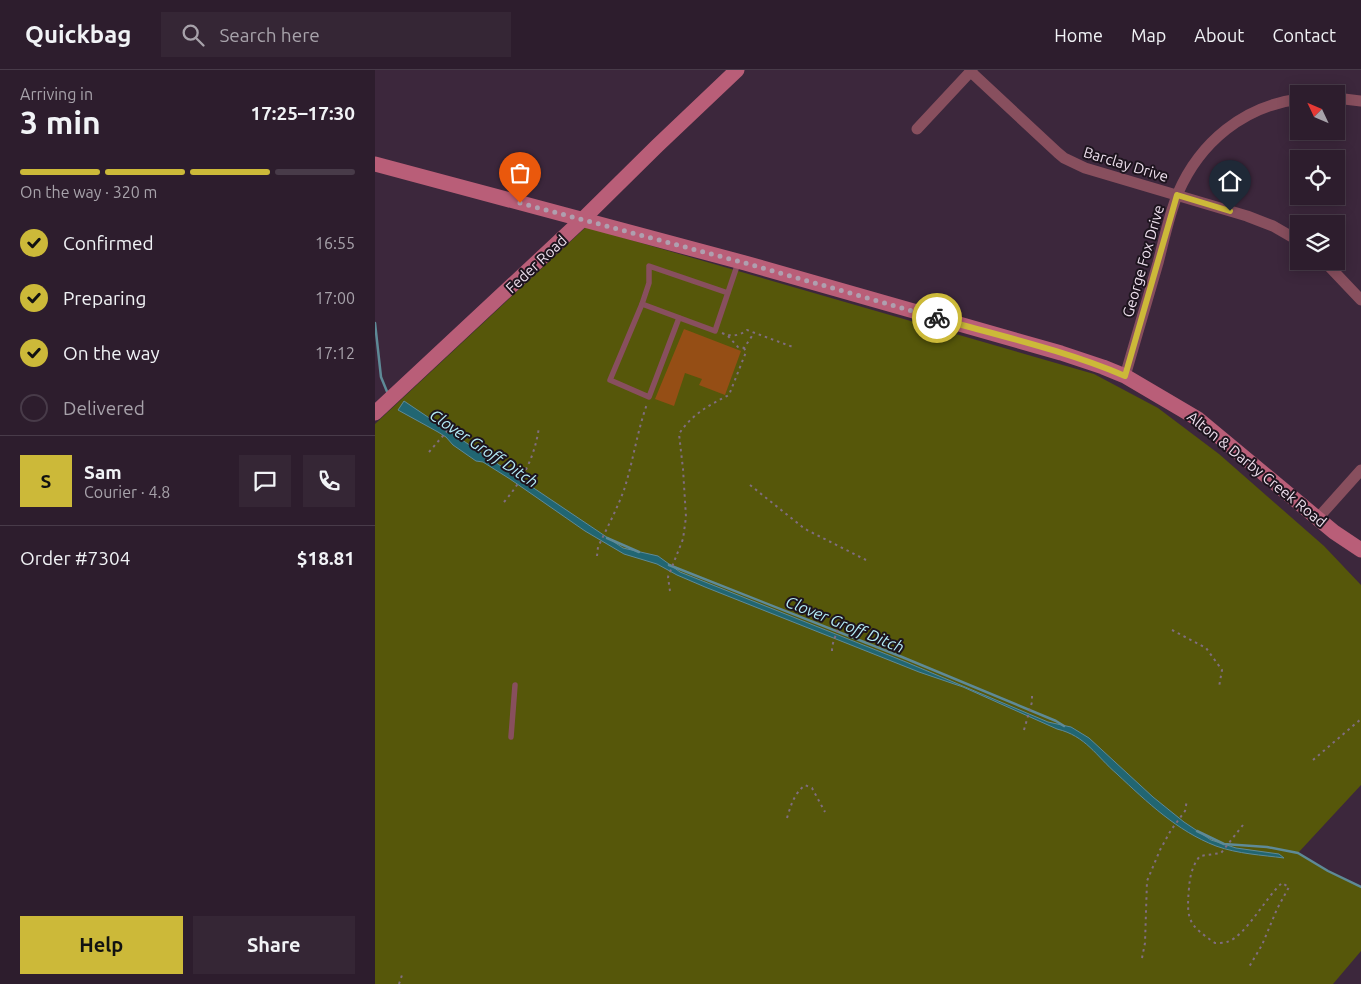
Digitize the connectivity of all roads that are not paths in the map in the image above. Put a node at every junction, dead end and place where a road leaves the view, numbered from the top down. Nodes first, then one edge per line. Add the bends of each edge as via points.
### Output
1 (737, 70) edge
2 (971, 71) edge
3 (1345, 99) edge
4 (1290, 100) edge
5 (1361, 100) edge
6 (917, 129) dead end
7 (375, 164) edge
8 (1177, 195) junction
9 (583, 219) junction
10 (1290, 236) edge
11 (739, 261) junction
12 (1333, 270) edge
13 (728, 292) junction
14 (1361, 300) edge
15 (642, 304) junction
16 (679, 318) junction
17 (1125, 376) junction
18 (375, 413) edge
19 (1361, 470) edge
20 (1318, 518) junction
21 (1361, 550) edge
22 (515, 685) dead end
23 (511, 737) dead end

1 - 9 street, Feder Road
2 - 6 street
2 - 8 street, Barclay Drive via 1064,158 1085,168
3 - 5 street
4 - 8 street, George Fox Drive via 1261,108 1222,132 1200,155
7 - 9 street, Alton & Darby Creek Road
8 - 10 street, Barclay Drive via 1247,216
8 - 17 street, George Fox Drive
9 - 11 street, Alton & Darby Creek Road
9 - 18 street, Feder Road
11 - 13 lane
11 - 17 street, Alton & Darby Creek Road via 1061,353
12 - 14 street
13 - 15 lane via 649,266 649,283
13 - 16 lane via 715,330
15 - 16 lane
15 - 16 lane via 610,380 649,397
17 - 20 street, Alton & Darby Creek Road via 1198,419
19 - 20 street
20 - 21 street, Alton & Darby Creek Road
22 - 23 lane

